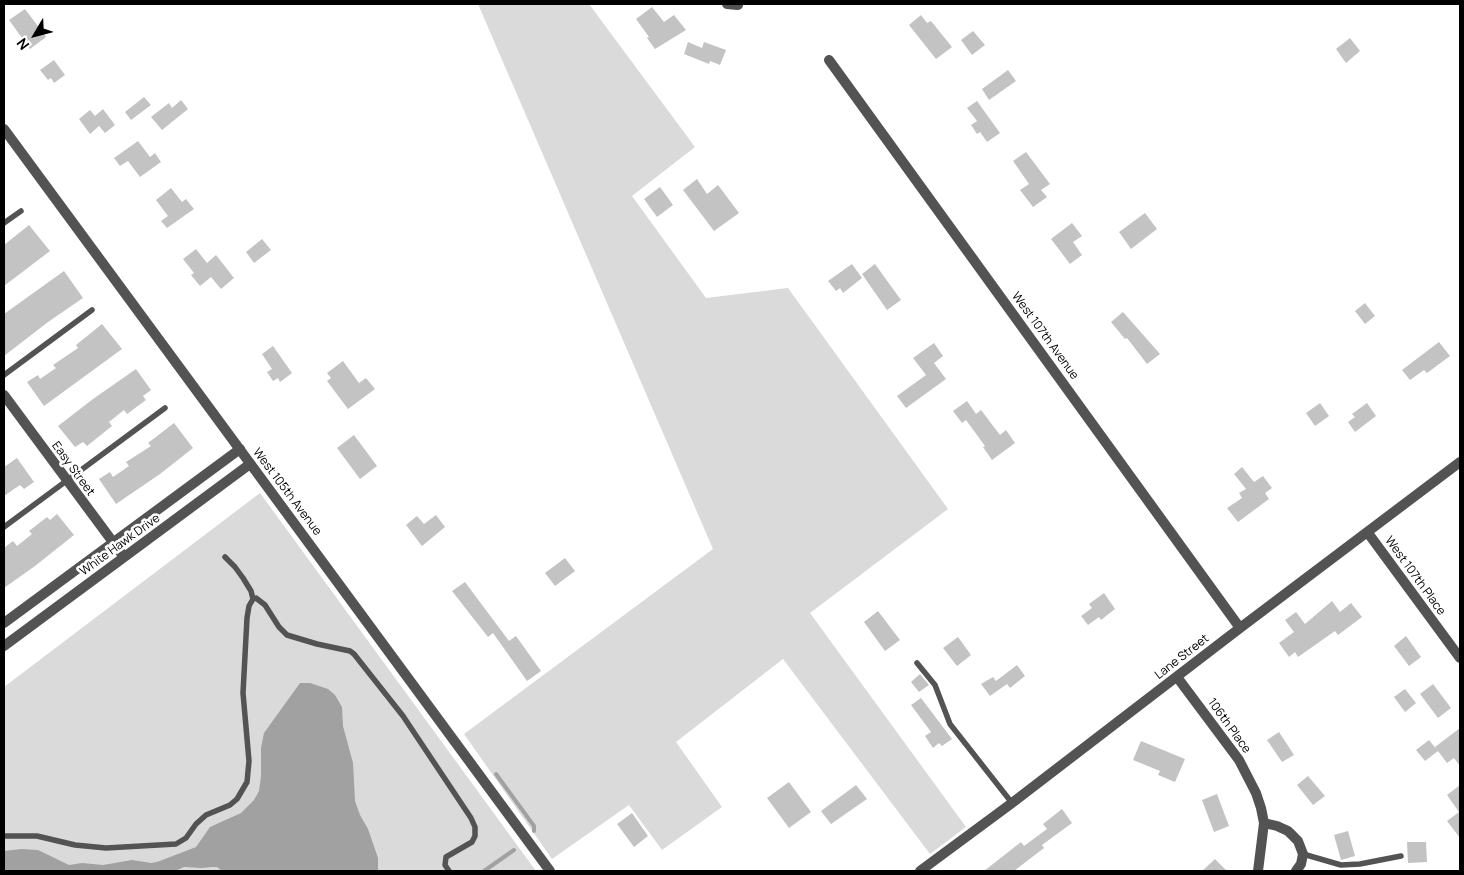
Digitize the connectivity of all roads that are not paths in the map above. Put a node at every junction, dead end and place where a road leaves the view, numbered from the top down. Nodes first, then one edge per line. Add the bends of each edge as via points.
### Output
1 (829, 60) dead end
2 (4, 129) edge
3 (21, 211) dead end
4 (4, 223) edge
5 (92, 310) dead end
6 (4, 375) edge
7 (4, 395) edge
8 (165, 408) dead end
9 (240, 449) junction
10 (1460, 462) edge
11 (250, 464) junction
12 (66, 481) junction
13 (4, 527) edge
14 (1368, 533) junction
15 (112, 542) junction
16 (124, 557) junction
17 (224, 557) dead end
18 (253, 599) junction
19 (4, 623) edge
20 (1240, 628) junction
21 (4, 646) edge
22 (1460, 658) edge
23 (917, 663) dead end
24 (1177, 677) junction
25 (1012, 803) junction
26 (1264, 823) junction
27 (4, 836) edge
28 (1304, 854) junction
29 (1401, 856) dead end
30 (448, 871) edge
31 (550, 871) edge
32 (920, 871) edge
33 (1258, 871) edge
34 (1296, 871) edge

1 - 20 street, West 107th Avenue
2 - 9 street, West 105th Avenue
3 - 4 lane
5 - 6 lane
7 - 12 street, Easy Street
8 - 12 lane
9 - 11 street, West 105th Avenue
9 - 15 street, White Hawk Drive
10 - 14 street, Lane Street
11 - 16 street, White Hawk Drive
11 - 31 street, West 105th Avenue
12 - 13 lane
12 - 15 street, Easy Street
14 - 20 street, Lane Street
14 - 22 street, West 107th Place
15 - 16 street, Easy Street
15 - 19 street, White Hawk Drive
16 - 21 street, White Hawk Drive
17 - 18 lane via 243,578
18 - 27 lane via 247,618 243,693 249,761 247,782 237,799 206,815 186,838 176,844 97,848 37,836
18 - 30 lane via 265,605 287,635 354,654 403,716 475,827 472,842 446,857 444,861
20 - 24 street, Lane Street
23 - 25 lane via 935,685 950,724
24 - 25 street, Lane Street
24 - 26 street, 106th Place via 1239,760 1256,793
25 - 32 street, Lane Street
26 - 28 street via 1288,831
26 - 33 street
28 - 29 lane via 1341,864 1360,864
28 - 34 street

